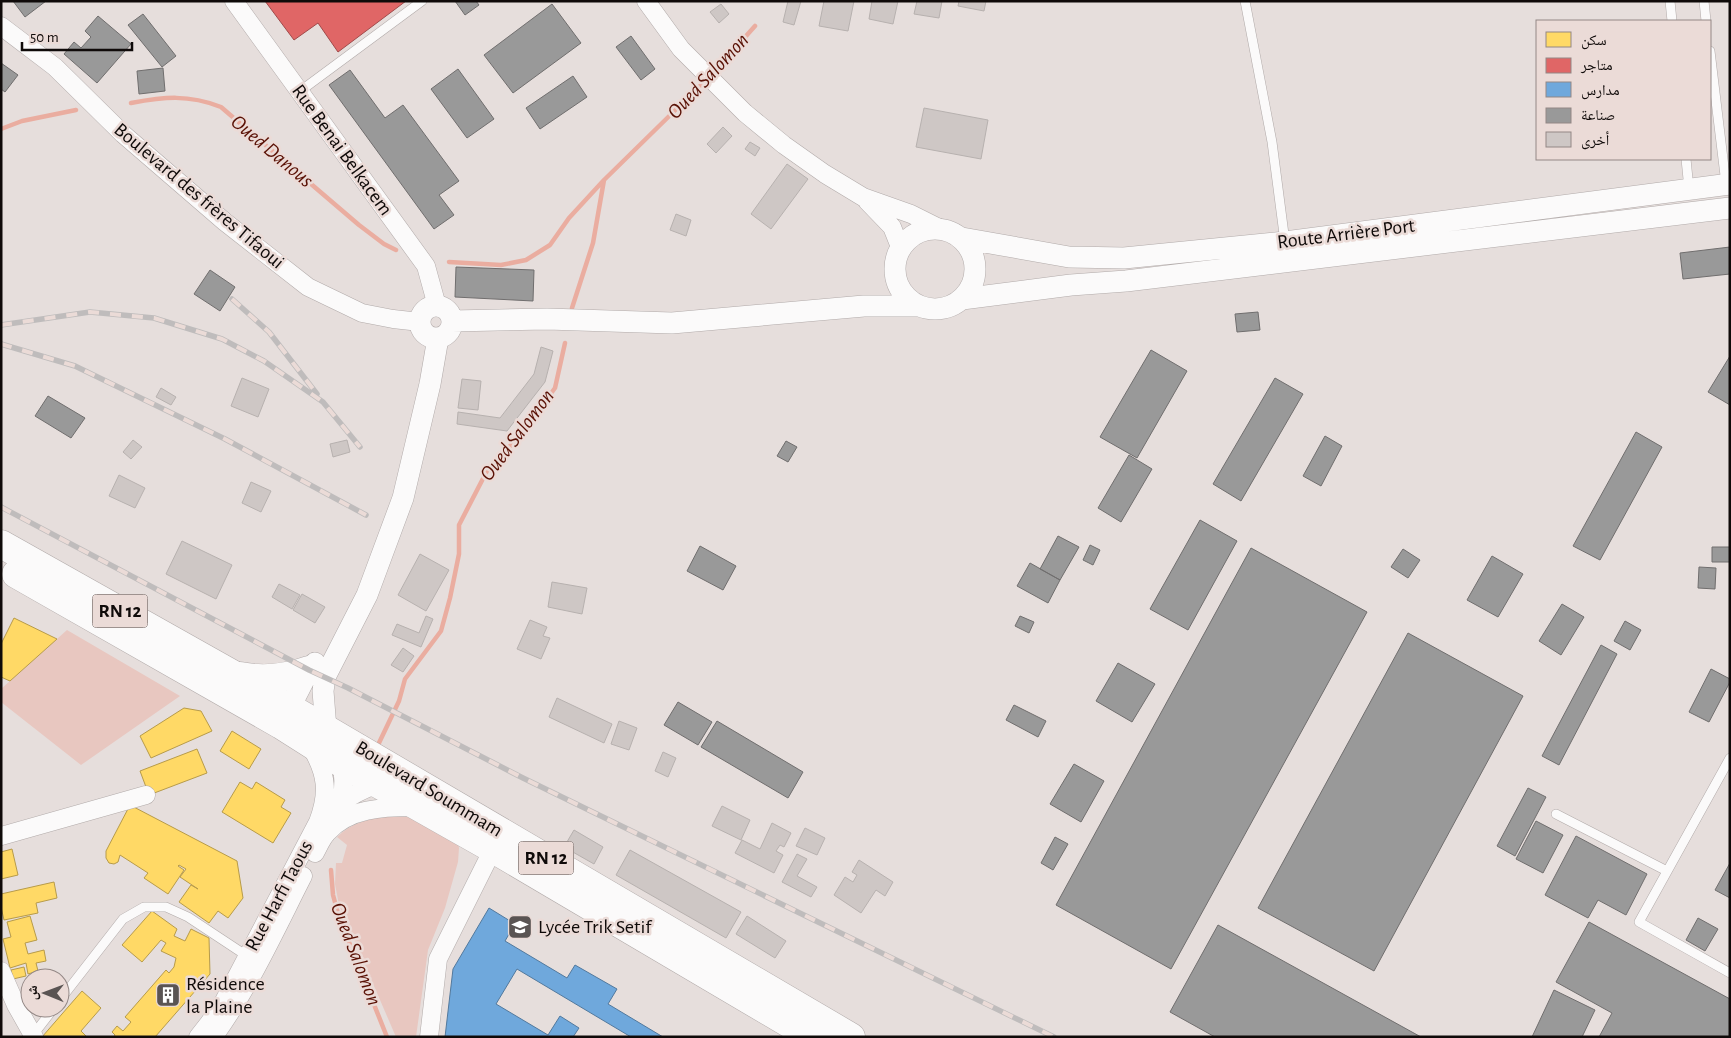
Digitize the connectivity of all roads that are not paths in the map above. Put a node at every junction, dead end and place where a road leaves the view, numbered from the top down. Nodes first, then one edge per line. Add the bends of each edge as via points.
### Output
1 (234, 1) edge
2 (422, 1) edge
3 (646, 1) edge
4 (1246, 1) edge
5 (1670, 1) edge
6 (1704, 1) edge
7 (1672, 20) edge
8 (1706, 20) edge
9 (1, 26) edge
10 (1711, 58) edge
11 (299, 92) junction
12 (1686, 160) edge
13 (1728, 184) edge
14 (1689, 189) junction
15 (863, 197) junction
16 (1730, 208) edge
17 (939, 228) junction
18 (962, 238) junction
19 (1285, 242) junction
20 (900, 247) junction
21 (895, 275) junction
22 (962, 299) junction
23 (864, 306) junction
24 (919, 306) junction
25 (444, 313) junction
26 (420, 322) junction
27 (438, 338) junction
28 (1, 544) edge
29 (1, 566) edge
30 (317, 674) junction
31 (235, 684) junction
32 (301, 725) junction
33 (1730, 758) edge
34 (341, 763) junction
35 (414, 780) junction
36 (379, 784) junction
37 (146, 795) dead end
38 (340, 806) junction
39 (419, 807) junction
40 (1556, 814) dead end
41 (320, 832) junction
42 (1, 836) edge
43 (493, 849) junction
44 (1667, 871) junction
45 (246, 956) junction
46 (1, 971) edge
47 (1730, 973) edge
48 (70, 987) edge
49 (46, 1018) edge
50 (33, 1036) edge
51 (198, 1037) edge
52 (214, 1037) edge
53 (429, 1037) edge
54 (812, 1037) edge
55 (852, 1037) edge

1 - 11 street, Rue Benai Belkacem
2 - 11 lane
3 - 15 street via 681,49 745,113 784,145
4 - 19 lane via 1272,142
5 - 7 lane
6 - 8 lane
9 - 26 street, Boulevard des frères Tifaoui via 55,67 123,134 225,222 308,287 362,313
10 - 13 lane
11 - 25 street, Rue Benai Belkacem via 426,266
12 - 14 lane
13 - 14 street, Route Arrière Port
14 - 19 street, Route Arrière Port
15 - 17 street
15 - 20 street via 892,227
16 - 22 street, Route Arrière Port
17 - 18 street
17 - 20 street via 917,232
18 - 19 street, Route Arrière Port via 1069,258 1124,258
18 - 22 street via 975,262 975,276
20 - 21 street via 894,265
21 - 23 street
21 - 24 street via 907,299
22 - 24 street via 941,309
23 - 24 street
23 - 25 street via 672,323
25 - 26 street via 427,308
25 - 27 street via 450,330
26 - 27 street via 424,332
27 - 30 street via 402,498 378,561 358,589 331,639
28 - 31 main road, RN 12
29 - 31 main road, RN 12
30 - 31 main road via 253,678
30 - 32 street
30 - 32 street via 323,691
31 - 32 main road, Boulevard Soummam / RN 12
32 - 34 main road, Boulevard Soummam / RN 12
32 - 35 main road, Boulevard Soummam / RN 12
32 - 41 street, Rue Harfi Taous via 325,779
33 - 44 lane
34 - 36 main road, Boulevard Soummam / RN 12
34 - 38 street, Rue Harfi Taous
35 - 36 street, Rue Harfi Taous
35 - 55 main road, Boulevard Soummam / RN 12
36 - 38 street, Rue Harfi Taous via 354,795
36 - 39 main road, Boulevard Soummam / RN 12
37 - 42 street
38 - 41 street, Rue Harfi Taous
39 - 41 street, Rue Harfi Taous via 364,811
39 - 43 main road, Boulevard Soummam / RN 12
40 - 44 lane
41 - 45 street, Rue Harfi Taous
41 - 52 street, Rue Harfi Taous via 259,963
43 - 53 street via 438,959
43 - 54 main road, Boulevard Soummam / RN 12
44 - 47 lane via 1639,922
45 - 48 lane via 166,906 144,906 123,919
45 - 51 street, Rue Harfi Taous via 224,1000
46 - 50 street
49 - 50 lane

